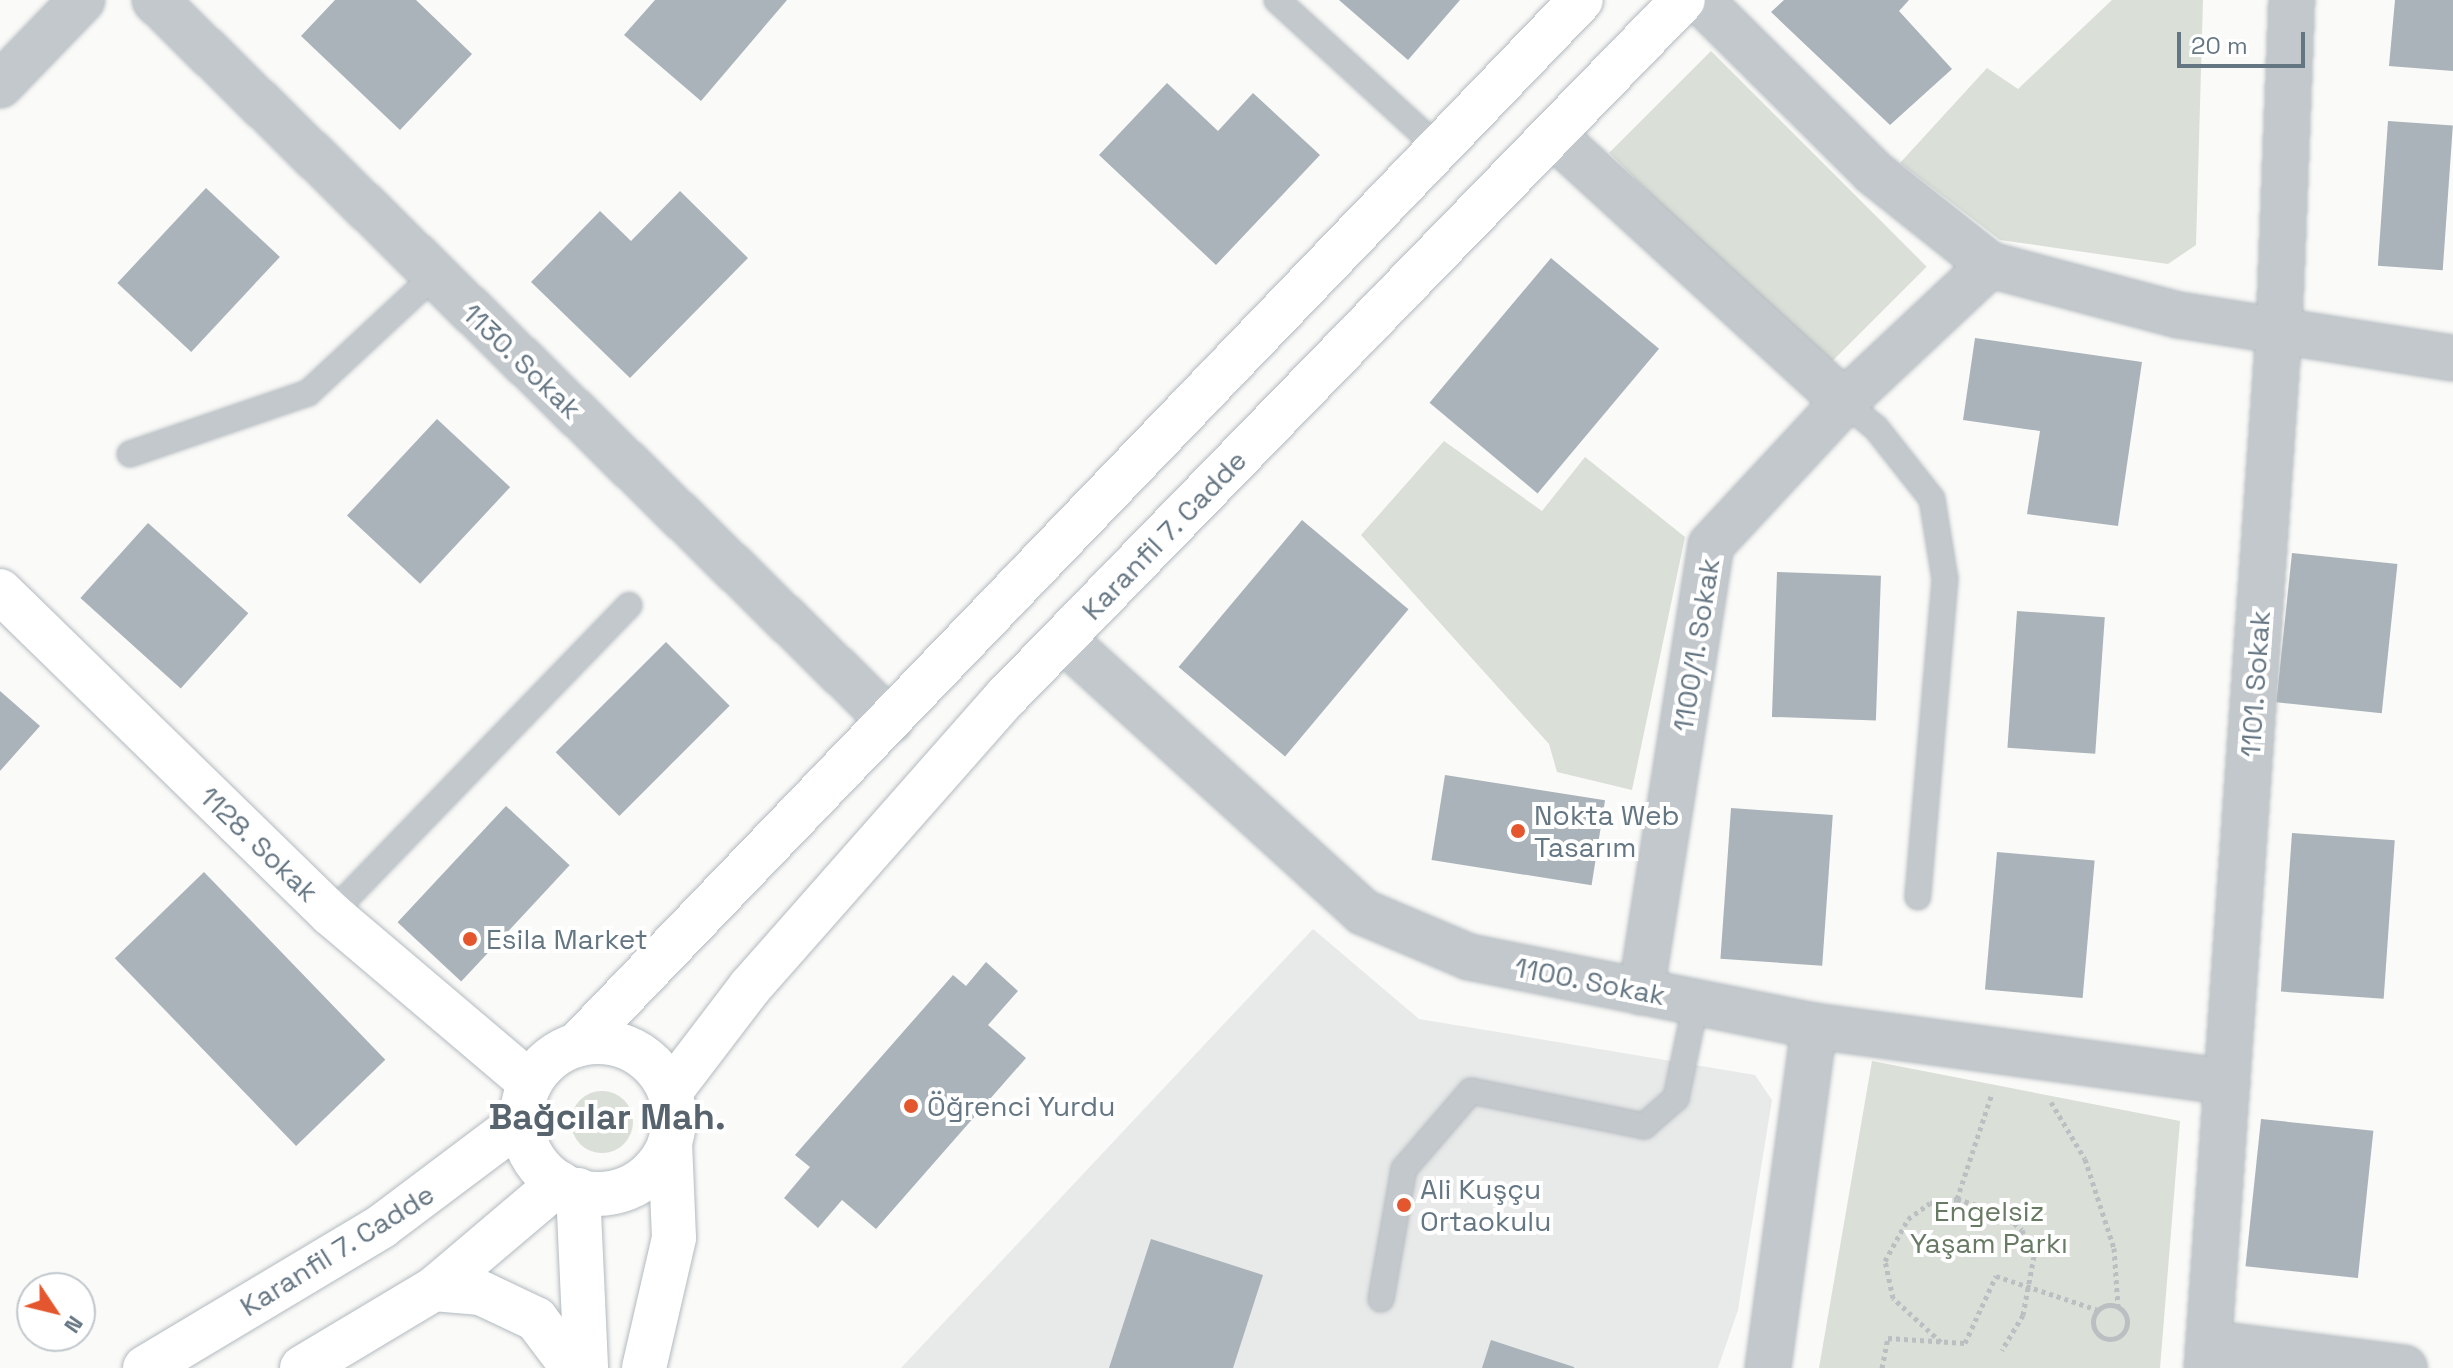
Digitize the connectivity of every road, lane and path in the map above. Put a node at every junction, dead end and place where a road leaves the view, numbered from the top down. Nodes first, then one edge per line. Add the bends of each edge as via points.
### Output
1 (82, 0) edge
2 (155, 0) edge
3 (1277, 0) edge
4 (1581, 0) edge
5 (1683, 0) edge
6 (1700, 0) edge
7 (2292, 0) edge
8 (0, 85) edge
9 (1553, 135) junction
10 (1435, 145) junction
11 (1990, 265) junction
12 (435, 275) junction
13 (2279, 331) junction
14 (2453, 358) edge
15 (1844, 402) junction
16 (130, 454) dead end
17 (0, 591) edge
18 (629, 605) dead end
19 (1063, 639) junction
20 (890, 721) junction
21 (1918, 897) dead end
22 (331, 914) junction
23 (1641, 992) junction
24 (1696, 1002) junction
25 (1814, 1026) junction
26 (577, 1045) junction
27 (2005, 1053) junction
28 (2227, 1082) junction
29 (670, 1092) junction
30 (526, 1102) junction
31 (670, 1142) junction
32 (569, 1186) junction
33 (1957, 1199) junction
34 (2031, 1288) junction
35 (434, 1289) junction
36 (1381, 1299) dead end
37 (2118, 1307) junction
38 (2098, 1310) junction
39 (1941, 1342) junction
40 (2002, 1350) dead end
41 (2208, 1355) edge
42 (145, 1368) edge
43 (302, 1368) edge
44 (573, 1368) edge
45 (586, 1368) edge
46 (644, 1368) edge
47 (1768, 1368) edge
48 (1882, 1368) edge
49 (2404, 1368) edge

1 - 8 street
2 - 12 street, 1130. Sokak
3 - 10 lane
4 - 10 street
5 - 9 street, Karanfil 7. Cadde
6 - 11 street via 1873,172
7 - 13 street, 1101. Sokak
9 - 15 street
9 - 19 street, Karanfil 7. Cadde
10 - 20 street
11 - 13 street via 2178,315
11 - 15 street, 1100/1. Sokak
12 - 16 lane via 308,393
12 - 20 street, 1130. Sokak
13 - 14 street
13 - 28 street, 1101. Sokak
15 - 21 lane via 1876,428 1932,499 1945,579
15 - 23 street, 1100/1. Sokak via 1711,545
17 - 22 street, 1128. Sokak
18 - 22 lane
19 - 23 street, 1100. Sokak via 1363,912 1469,957
19 - 29 street, Karanfil 7. Cadde via 750,987
20 - 26 street
22 - 30 street, 1128. Sokak
23 - 24 street, 1100. Sokak
24 - 25 street, 1100. Sokak
24 - 36 lane via 1676,1098 1644,1126 1471,1091 1404,1169
25 - 27 street, 1100. Sokak
25 - 47 street
26 - 29 street via 615,1043 639,1053
26 - 30 street via 546,1063
27 - 28 street, 1100. Sokak
27 - 33 path
27 - 37 path via 2059,1111 2085,1159 2114,1248
28 - 41 street, 1101. Sokak
29 - 31 street
30 - 32 street via 531,1155
30 - 42 street, Karanfil 7. Cadde via 382,1226
31 - 32 street via 640,1181 617,1191
31 - 46 street via 674,1238
32 - 35 street
32 - 45 street
33 - 34 path via 1984,1204 2022,1230 2034,1256
33 - 39 path via 1930,1203 1908,1219 1885,1261 1893,1298
34 - 38 path
34 - 39 path via 1996,1276 1965,1343
34 - 40 path
35 - 43 street
35 - 44 street via 481,1293 536,1319
37 - 38 path
37 - 38 path via 2127,1326 2111,1339 2094,1327
39 - 48 path via 1888,1338
41 - 49 street

